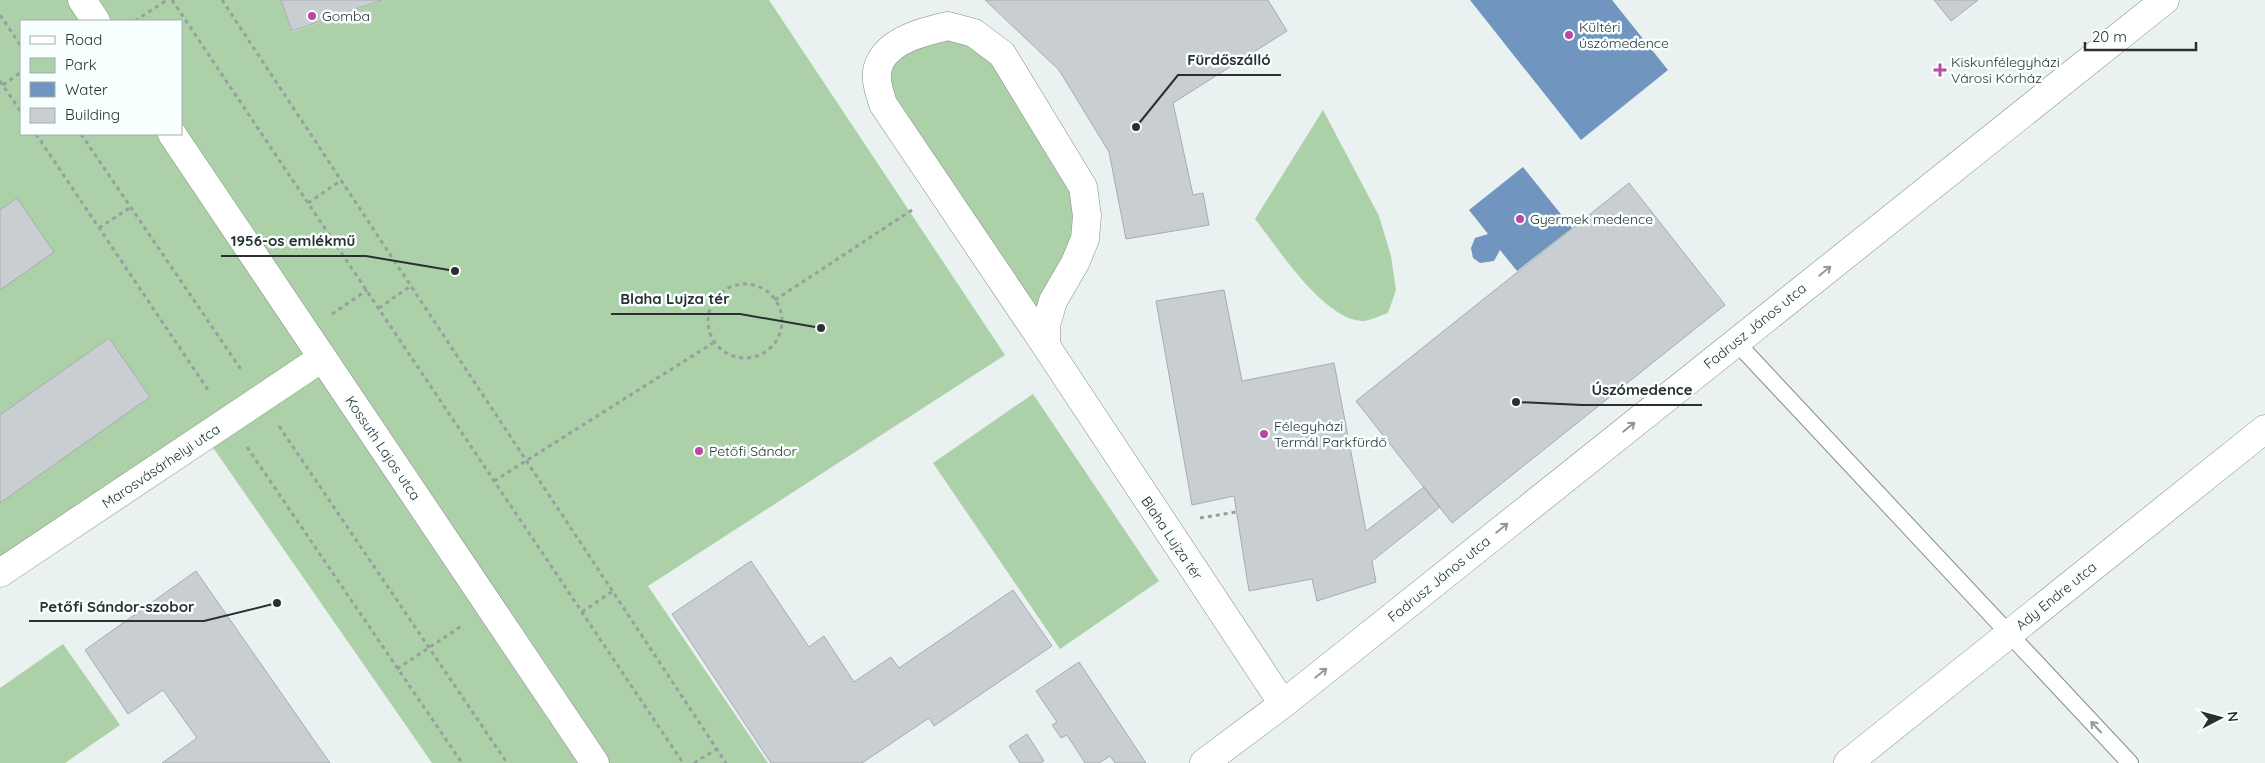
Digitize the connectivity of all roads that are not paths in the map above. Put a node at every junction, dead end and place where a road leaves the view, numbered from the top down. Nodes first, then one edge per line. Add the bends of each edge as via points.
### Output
1 (2165, 0) edge
2 (173, 135) edge
3 (1736, 342) junction
4 (1046, 346) junction
5 (322, 358) junction
6 (2265, 429) edge
7 (0, 573) edge
8 (2009, 634) junction
9 (1282, 704) junction
10 (594, 763) edge
11 (1204, 763) edge
12 (1848, 763) edge
13 (2130, 763) edge

3 -> 1 street, Fadrusz János utca
2 - 5 street, Kossuth Lajos utca
3 - 8 lane
9 -> 3 street, Fadrusz János utca
4 - 4 street, Blaha Lujza tér via 883,104 877,83 880,62 894,46 919,32 948,26 974,34 1002,54 1083,187 1087,216 1085,239 1053,301 1046,326
4 - 9 street, Blaha Lujza tér
5 - 7 street, Marosvásárhelyi utca
5 - 10 street, Kossuth Lajos utca
6 - 8 street, Ady Endre utca
8 - 12 street, Ady Endre utca
13 -> 8 lane
9 - 11 street, Fadrusz János utca

